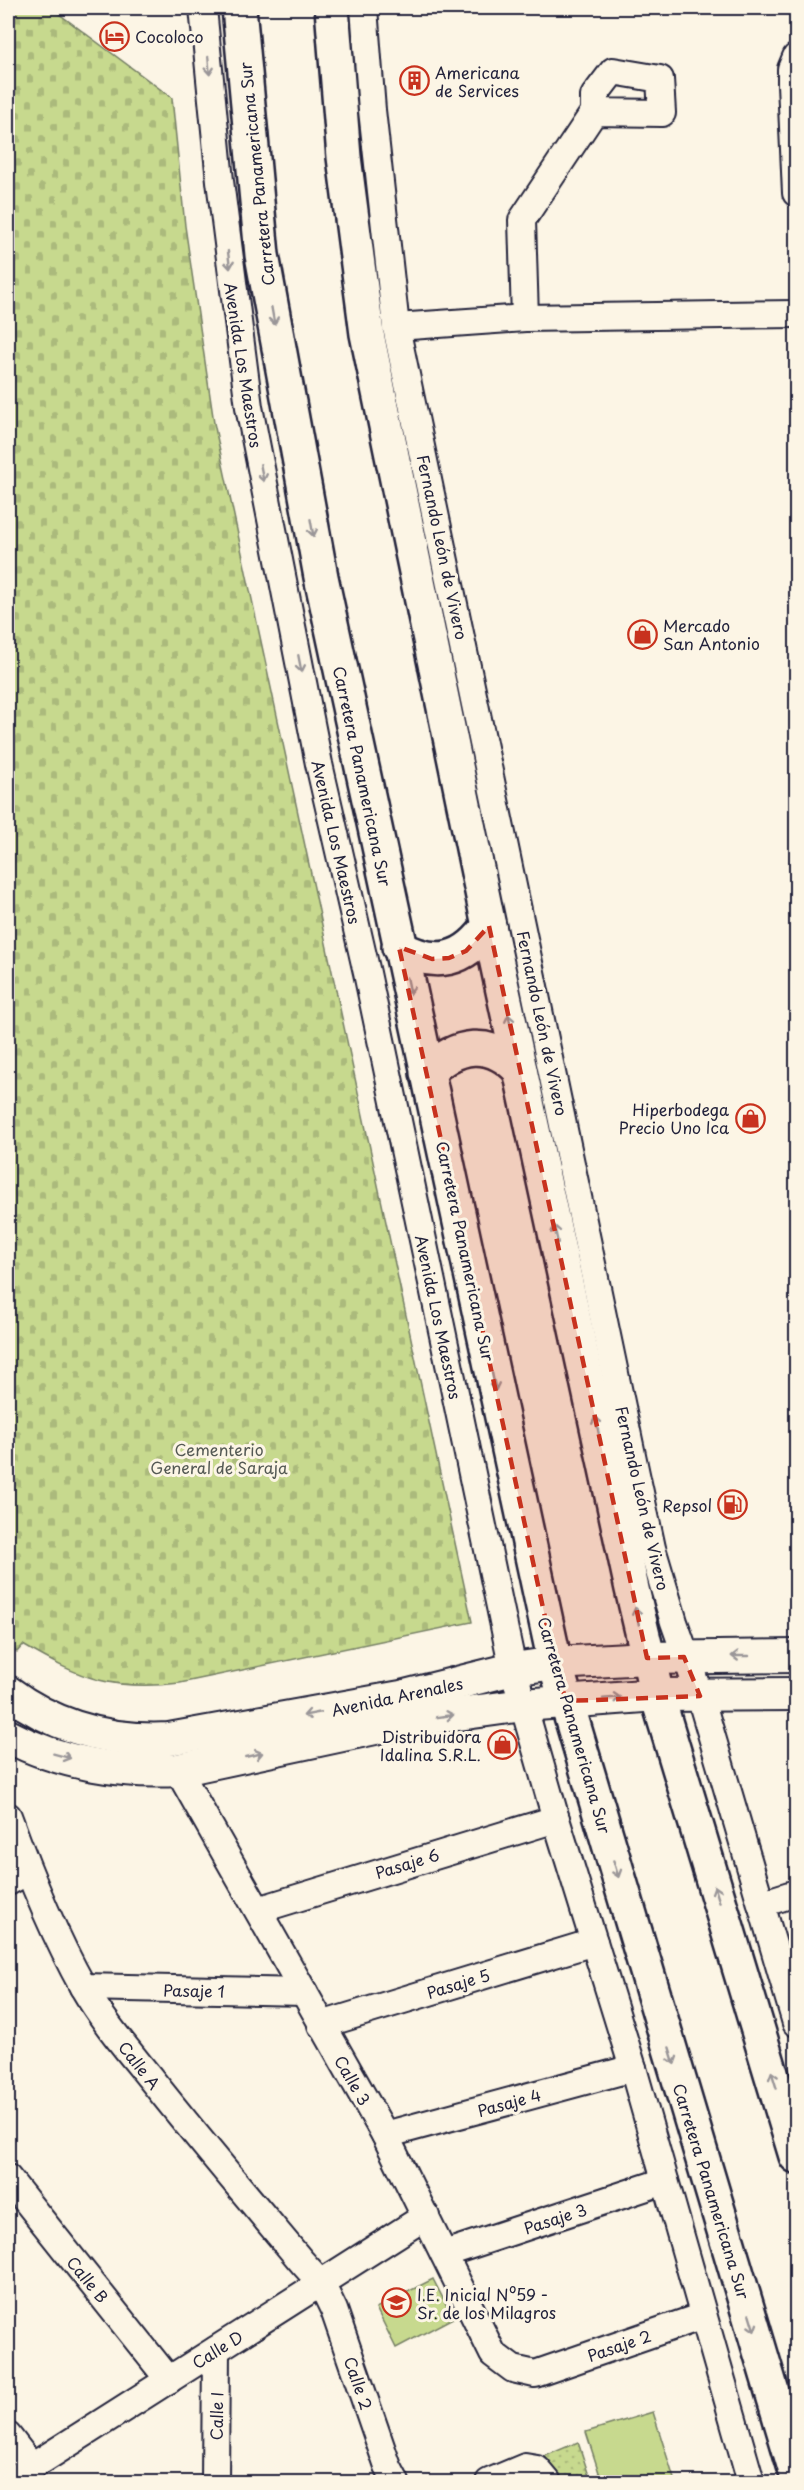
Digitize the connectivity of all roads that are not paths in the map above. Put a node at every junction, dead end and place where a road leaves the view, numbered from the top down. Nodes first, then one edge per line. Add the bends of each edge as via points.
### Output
1 (203, 8) edge
2 (239, 8) edge
3 (332, 8) edge
4 (364, 8) edge
5 (796, 57) edge
6 (594, 112) dead end
7 (796, 193) edge
8 (796, 314) edge
9 (525, 318) junction
10 (396, 327) junction
11 (489, 926) junction
12 (399, 947) junction
13 (520, 1070) junction
14 (427, 1073) junction
15 (796, 1656) edge
16 (684, 1657) junction
17 (647, 1658) junction
18 (555, 1663) junction
19 (513, 1669) junction
20 (8, 1692) edge
21 (796, 1694) edge
22 (657, 1695) junction
23 (700, 1695) junction
24 (566, 1701) junction
25 (523, 1705) junction
26 (8, 1736) edge
27 (178, 1770) junction
28 (8, 1816) edge
29 (555, 1819) junction
30 (18, 1877) edge
31 (796, 1893) edge
32 (761, 1904) junction
33 (258, 1910) junction
34 (594, 1942) junction
35 (83, 1987) junction
36 (304, 1992) junction
37 (796, 2023) edge
38 (321, 2025) junction
39 (633, 2068) junction
40 (385, 2135) junction
41 (796, 2156) edge
42 (8, 2178) edge
43 (665, 2181) junction
44 (426, 2216) junction
45 (444, 2254) junction
46 (321, 2283) junction
47 (703, 2316) junction
48 (216, 2350) junction
49 (535, 2374) joint
50 (169, 2380) junction
51 (8, 2436) edge
52 (42, 2469) edge
53 (796, 2472) edge
54 (391, 2477) edge
55 (547, 2480) edge
56 (8, 2482) edge
57 (215, 2482) edge
58 (489, 2482) edge
59 (751, 2482) edge

1 -> 19 street, Avenida Los Maestros via 222,203 249,407 317,753
2 -> 12 highway, Carretera Panamericana Sur via 262,255 321,577
3 - 11 highway via 344,157 367,334
4 - 10 street, Fernando León de Vivero
5 - 7 street via 791,84
6 - 9 street via 522,220
8 - 9 street
9 - 10 street
10 - 16 street, Fernando León de Vivero via 633,1462 652,1548
11 - 12 highway via 466,951 449,958 414,956
13 -> 11 highway
12 -> 14 highway, Carretera Panamericana Sur
13 - 14 highway via 510,1058 496,1051 466,1048 439,1060
17 -> 13 highway
14 -> 18 highway, Carretera Panamericana Sur
15 -> 16 street, Avenida Arenales
16 - 17 street, Avenida Arenales
16 - 23 street, Fernando León de Vivero
17 - 18 street, Avenida Arenales
17 - 22 highway
18 - 19 street, Avenida Arenales
18 - 24 highway, Carretera Panamericana Sur
19 -> 20 street, Avenida Arenales via 401,1697 195,1736 141,1740 103,1735 54,1721
19 - 25 street
21 - 23 street, Avenida Arenales
22 - 23 street, Avenida Arenales
24 -> 22 street, Avenida Arenales
41 -> 22 highway
23 - 32 street, Fernando León de Vivero
24 - 25 street, Avenida Arenales
24 -> 53 highway, Carretera Panamericana Sur
27 -> 25 street, Avenida Arenales via 408,1721
25 - 29 street
26 -> 27 street, Avenida Arenales via 43,1751 112,1768
27 - 33 street, Calle 3
28 - 30 street, Calle A
29 - 33 street, Pasaje 6
29 - 34 street
30 - 35 street, Calle A
31 - 32 street
32 - 37 street, Fernando León de Vivero
33 - 36 street, Calle 3
34 - 38 street, Pasaje 5
34 - 39 street
35 - 36 street, Pasaje 1
35 - 46 street, Calle A via 166,2099
36 - 38 street, Calle 3
38 - 40 street, Calle 3
39 - 40 street, Pasaje 4
39 - 43 street
40 - 44 street, Calle 3
42 - 50 street, Calle B
43 - 45 street, Pasaje 3
43 - 47 street
44 - 45 street, Calle 3
44 - 46 street, Calle D
45 - 49 street, Calle 3 via 493,2354 513,2369
46 - 48 street, Calle D
46 - 54 street, Calle 2 via 334,2310
47 - 49 street, Pasaje 2
47 - 59 street
48 - 50 street, Calle D
48 - 57 street, Calle I
50 - 52 street, Calle D
51 - 52 street
52 - 56 street, Calle D
55 - 58 street via 537,2469 525,2467

